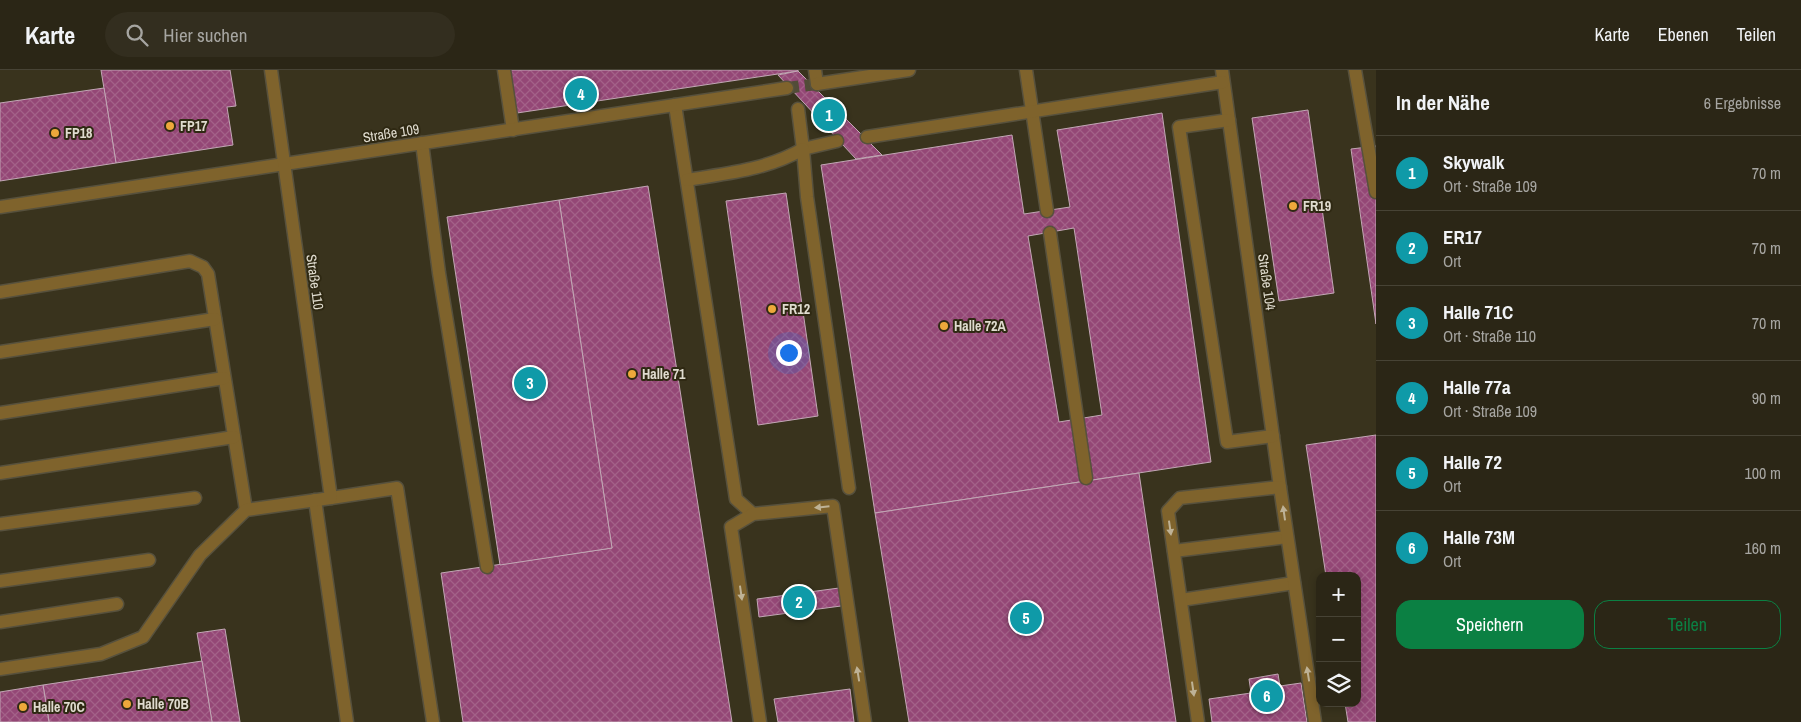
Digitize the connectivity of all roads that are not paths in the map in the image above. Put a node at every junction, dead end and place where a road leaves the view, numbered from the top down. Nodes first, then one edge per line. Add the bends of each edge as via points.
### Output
1 (271, 70) edge
2 (504, 70) edge
3 (815, 70) edge
4 (909, 70) edge
5 (1026, 70) edge
6 (1355, 70) edge
7 (1222, 76) edge
8 (787, 88) tunnel mouth
9 (675, 105) junction
10 (798, 109) dead end
11 (1032, 111) junction
12 (1370, 116) edge
13 (1229, 120) junction
14 (513, 130) junction
15 (867, 137) dead end
16 (837, 141) dead end
17 (422, 143) junction
18 (803, 148) junction
19 (284, 164) junction
20 (687, 180) junction
21 (1376, 192) edge
22 (0, 207) edge
23 (1046, 211) dead end
24 (1050, 232) dead end
25 (0, 292) edge
26 (215, 318) junction
27 (0, 352) edge
28 (224, 378) junction
29 (0, 414) edge
30 (1273, 436) junction
31 (234, 438) junction
32 (0, 473) edge
33 (1086, 478) dead end
34 (1280, 487) junction
35 (849, 488) dead end
36 (195, 498) dead end
37 (331, 498) junction
38 (315, 500) junction
39 (246, 510) junction
40 (753, 514) junction
41 (0, 524) edge
42 (1287, 537) junction
43 (1174, 551) junction
44 (149, 560) dead end
45 (487, 567) dead end
46 (0, 581) edge
47 (1294, 583) junction
48 (1181, 600) junction
49 (117, 604) dead end
50 (0, 622) edge
51 (0, 669) edge
52 (347, 722) edge
53 (433, 722) edge
54 (760, 722) edge
55 (865, 722) edge
56 (1198, 722) edge
57 (1315, 722) edge

1 - 19 street, Straße 110
2 - 14 street
3 - 4 street via 817,84
5 - 11 street
6 - 12 street
7 - 11 street
7 - 13 street, Straße 104
8 - 9 street, Straße 109
9 - 14 street, Straße 109
9 - 20 street
10 - 18 street
11 - 15 street
11 - 23 street
12 - 21 street
13 - 30 street, Straße 104
13 - 30 street via 1179,127 1227,442
14 - 17 street, Straße 109
16 - 18 street
17 - 19 street, Straße 109
17 - 45 street via 439,273
18 - 20 street via 782,161 759,168
18 - 35 street via 807,197
19 - 22 street, Straße 109
19 - 37 street, Straße 110
20 - 40 street via 736,498
24 - 33 street
25 - 26 street via 190,262 203,267 208,274
26 - 27 street
26 - 28 street
28 - 29 street
28 - 31 street
30 - 34 street, Straße 104
31 - 32 street
31 - 39 street
42 -> 34 street, Straße 104
34 -> 43 street via 1180,498 1168,511
36 - 41 street
37 - 38 street
37 - 53 street via 397,488
38 - 39 street
38 - 52 street
39 - 51 street via 200,555 143,637 101,654
40 -> 54 street via 731,527
55 -> 40 street via 833,506
42 - 43 street
42 - 47 street, Straße 104
43 - 48 street
44 - 46 street
47 - 48 street
57 -> 47 street, Straße 104
48 -> 56 street
49 - 50 street

